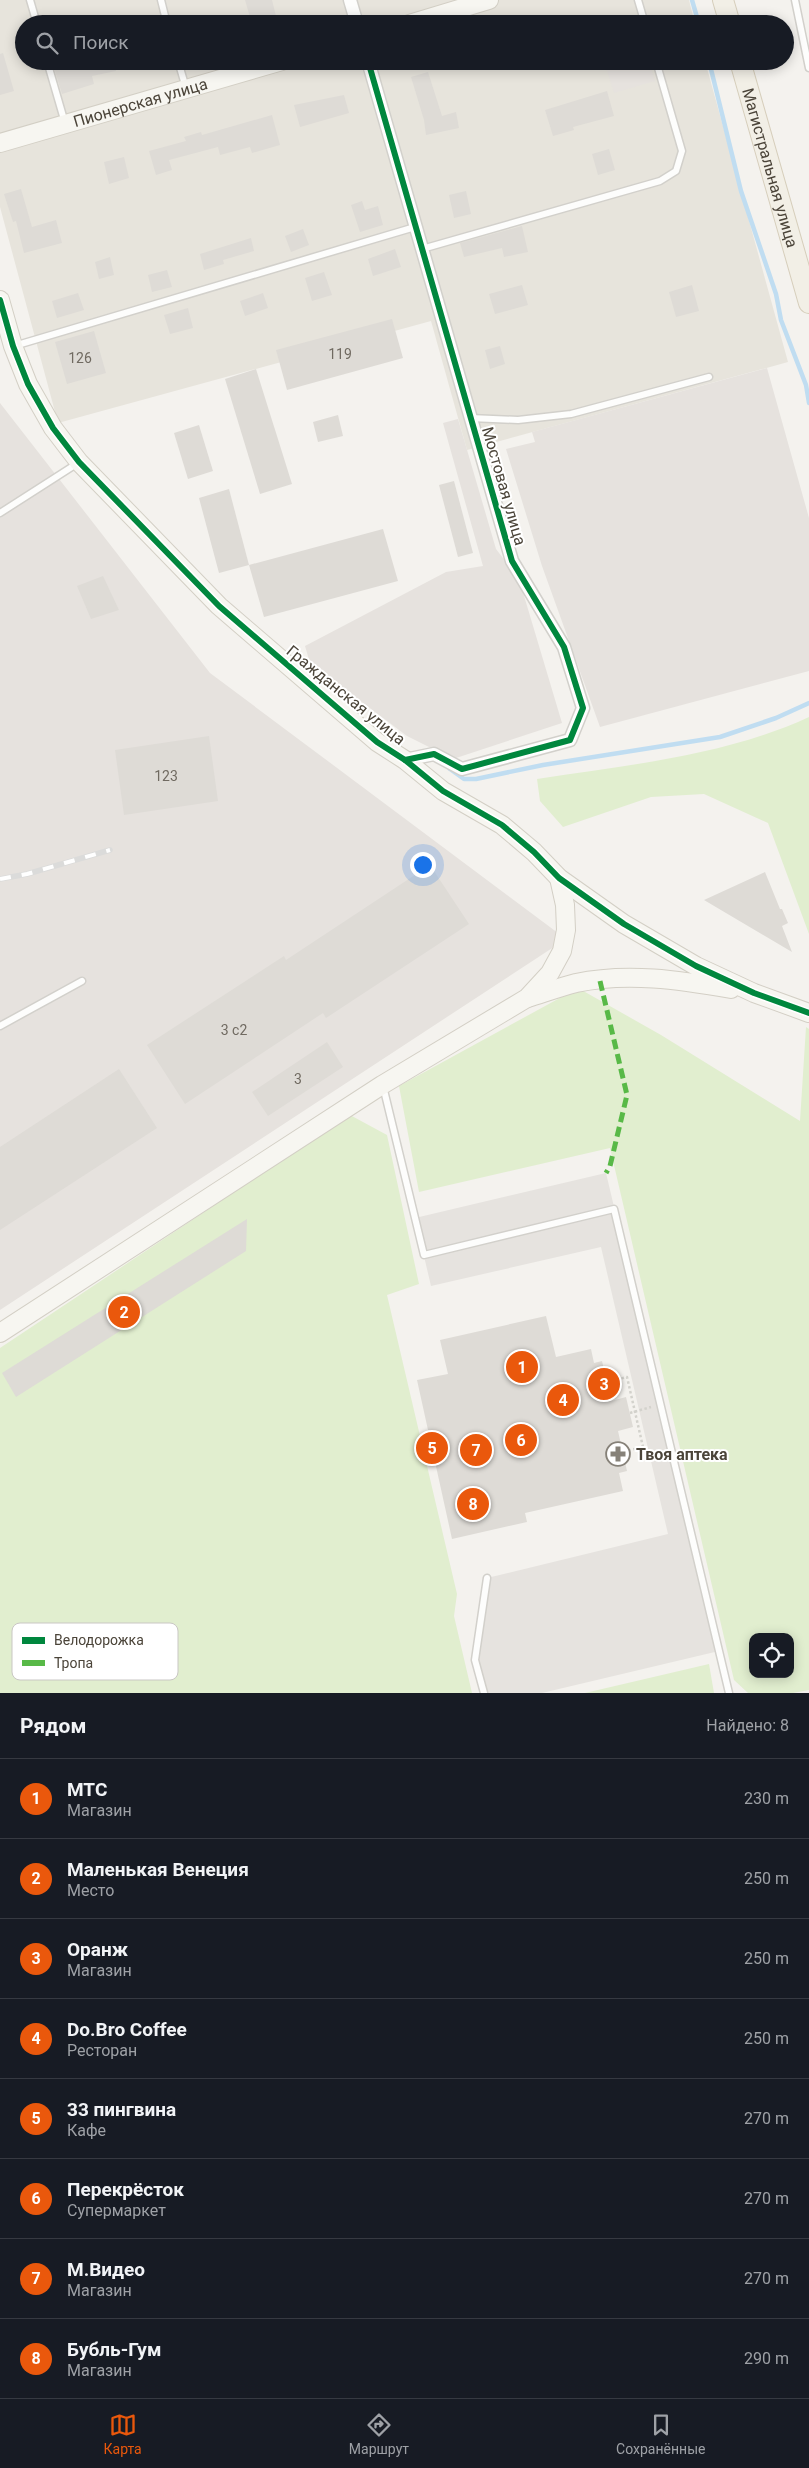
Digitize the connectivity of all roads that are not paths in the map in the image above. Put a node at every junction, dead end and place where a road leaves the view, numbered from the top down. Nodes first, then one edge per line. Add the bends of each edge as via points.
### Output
1 (30, 0) edge
2 (160, 0) edge
3 (350, 0) edge
4 (489, 0) edge
5 (638, 0) edge
6 (723, 0) edge
7 (795, 0) edge
8 (34, 15) edge
9 (165, 15) edge
10 (354, 15) edge
11 (439, 15) edge
12 (642, 15) edge
13 (727, 15) edge
14 (809, 68) edge
15 (51, 70) edge
16 (181, 70) edge
17 (251, 70) edge
18 (371, 70) edge
19 (659, 70) edge
20 (743, 70) edge
21 (186, 89) junction
22 (66, 124) junction
23 (0, 143) edge
24 (415, 227) junction
25 (422, 249) junction
26 (0, 300) edge
27 (809, 304) edge
28 (13, 346) junction
29 (709, 377) dead end
30 (470, 418) junction
31 (79, 462) junction
32 (0, 512) edge
33 (405, 760) junction
34 (559, 878) junction
35 (82, 981) dead end
36 (754, 993) junction
37 (528, 998) junction
38 (809, 1013) edge
39 (0, 1026) edge
40 (382, 1085) junction
41 (0, 1334) edge
42 (487, 1578) dead end
43 (484, 1693) edge
44 (729, 1693) edge

1 - 8 lane
2 - 9 lane
3 - 10 street
4 - 11 street
5 - 12 lane
6 - 13 main road
7 - 14 lane
15 - 22 lane
16 - 21 lane
17 - 21 street, Пионерская улица
18 - 24 street, Мостовая улица
19 - 25 lane via 682,151 676,171 660,182
20 - 27 main road, Магистральная улица
21 - 22 street, Пионерская улица
22 - 23 street, Пионерская улица
24 - 25 street, Мостовая улица
24 - 28 lane
25 - 30 street, Мостовая улица
26 - 28 street, Гражданская улица
28 - 31 street, Гражданская улица via 28,384 53,428
29 - 30 lane via 571,414 518,420
30 - 33 street, Мостовая улица via 512,561 564,647 583,708 570,740 462,769 434,754
31 - 32 lane
31 - 33 street, Гражданская улица via 219,606 377,742
33 - 34 street, Гражданская улица via 443,791 502,825
34 - 36 street, Гражданская улица via 632,929 696,966
34 - 37 street via 565,905 566,930 562,952 550,973
35 - 39 lane
36 - 37 street via 683,981 626,978 576,983
36 - 38 street, Гражданская улица
37 - 40 street
40 - 41 street
40 - 44 lane via 424,1255 614,1209
42 - 43 lane via 475,1660

